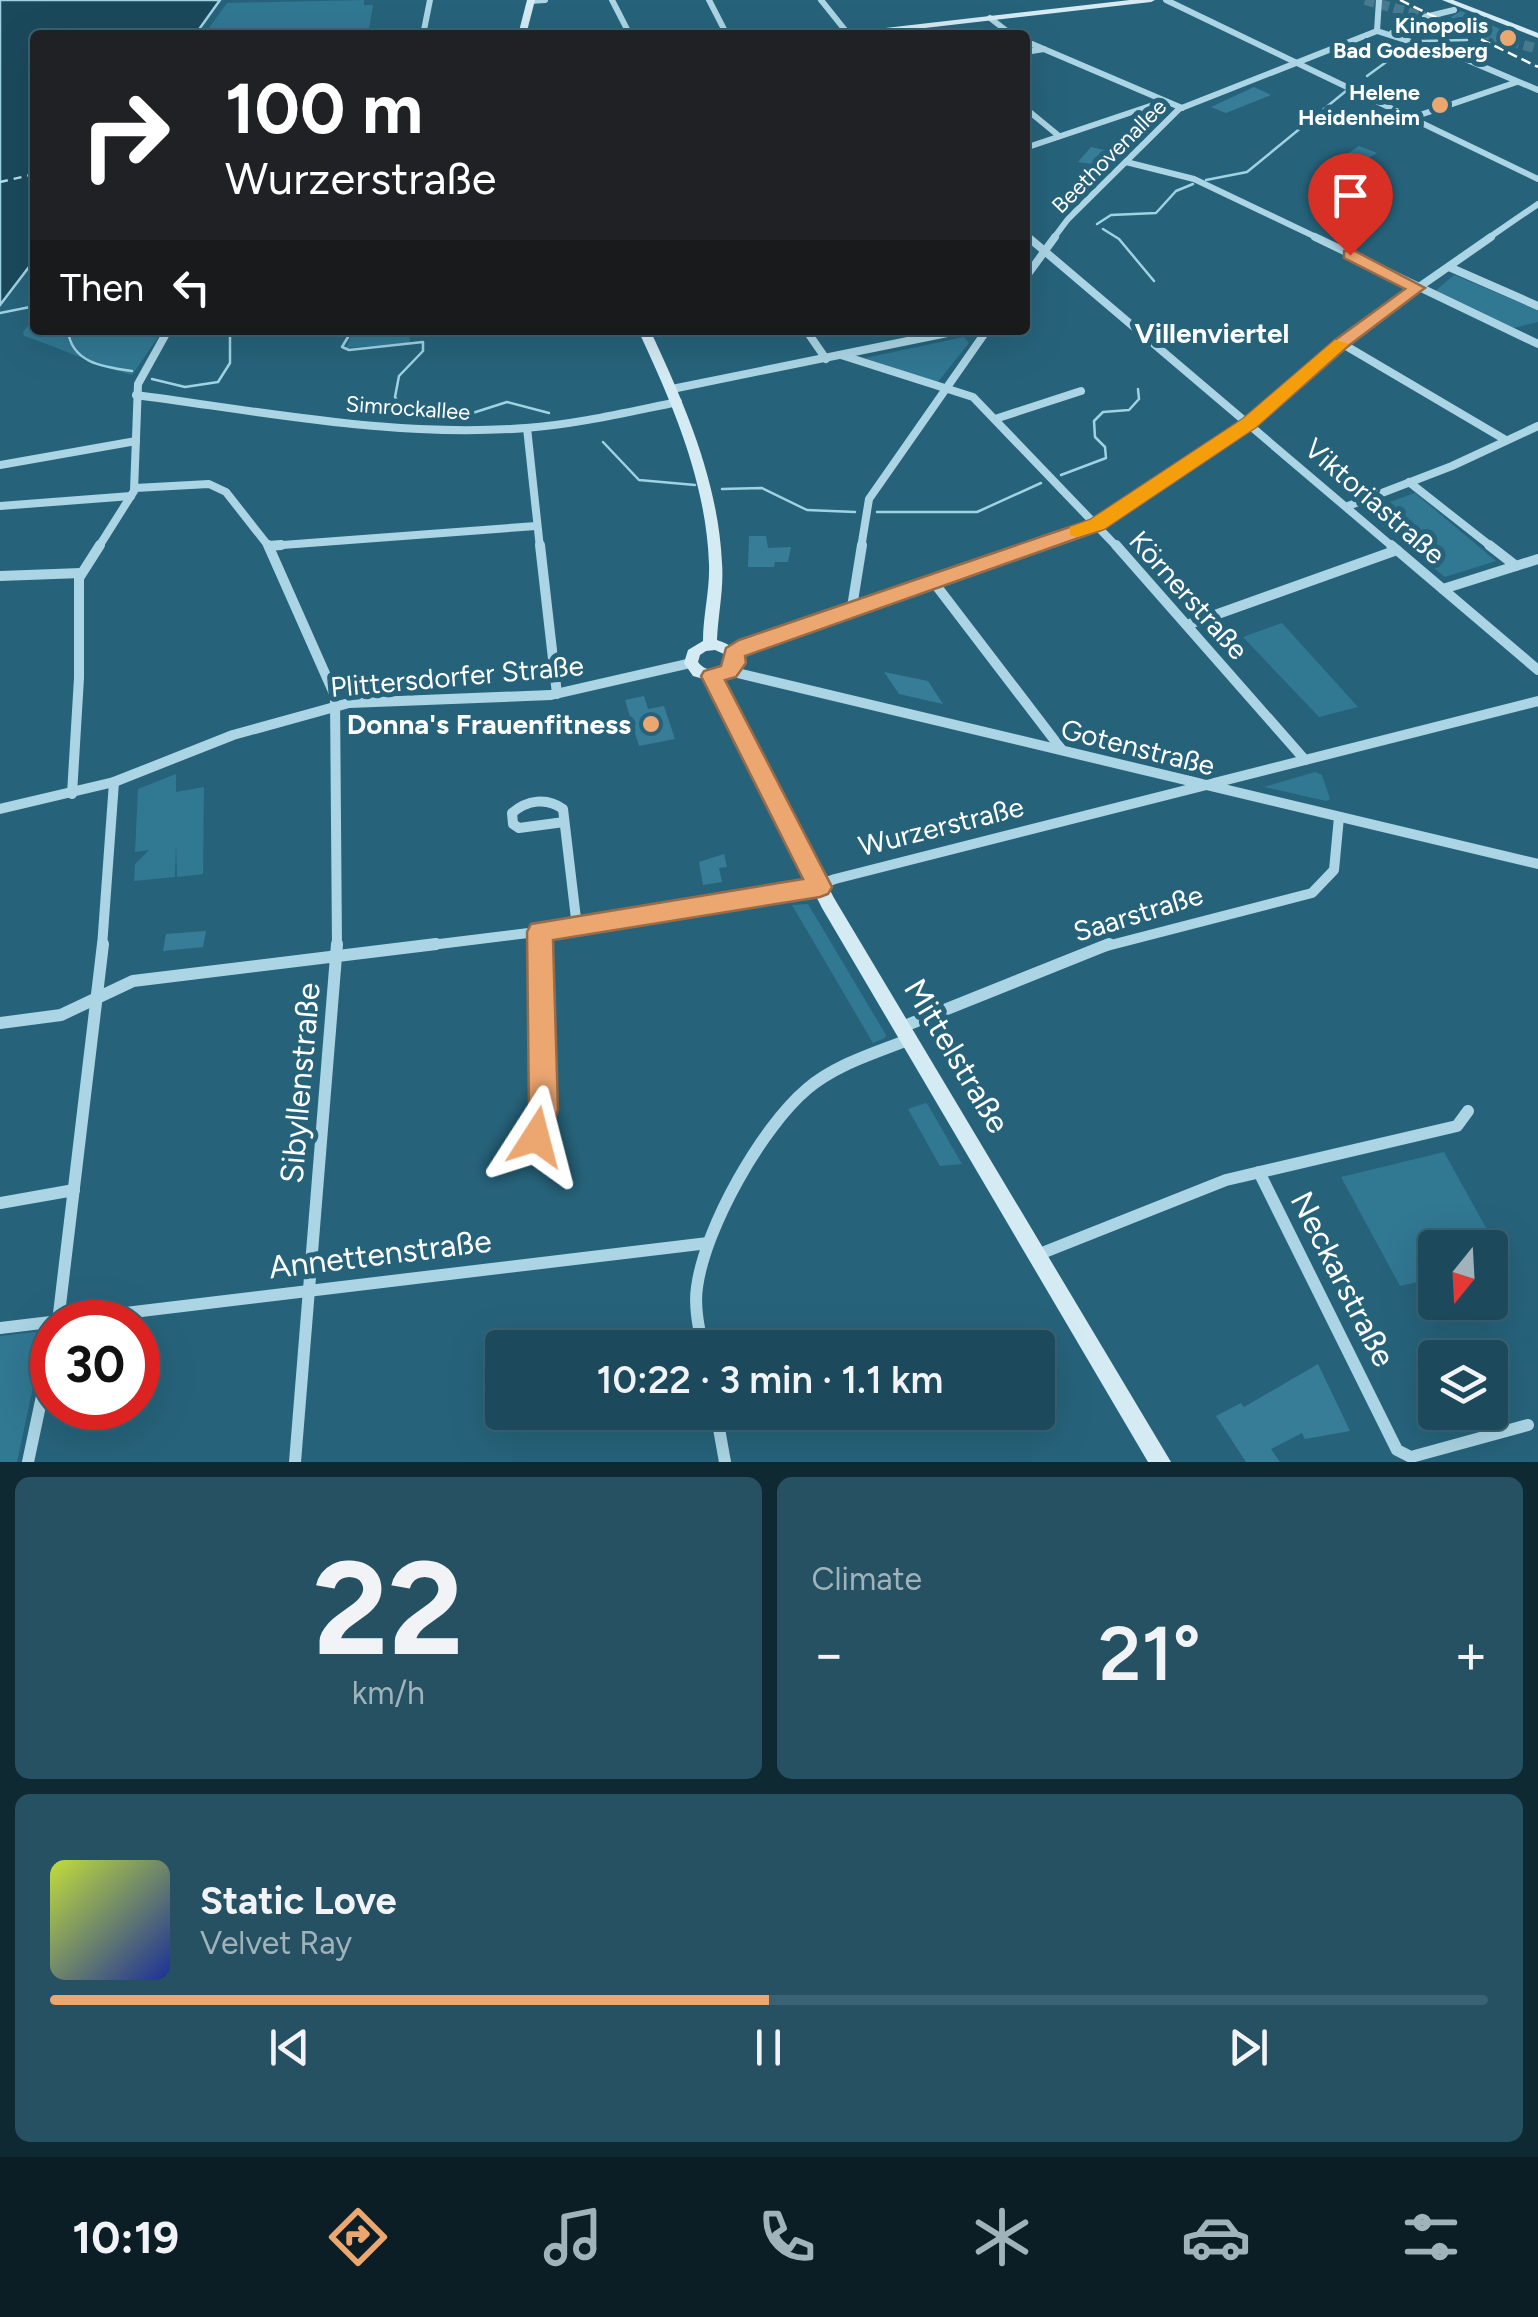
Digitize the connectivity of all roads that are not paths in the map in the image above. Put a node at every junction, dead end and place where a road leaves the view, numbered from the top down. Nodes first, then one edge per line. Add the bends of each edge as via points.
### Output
1 (430, 0) edge
2 (545, 0) edge
3 (612, 0) edge
4 (709, 0) edge
5 (821, 0) edge
6 (1151, 0) edge
7 (1166, 0) edge
8 (1379, 0) edge
9 (1446, 0) edge
10 (531, 1) edge
11 (1458, 9) junction
12 (990, 18) junction
13 (424, 30) edge
14 (523, 30) edge
15 (627, 30) edge
16 (724, 30) edge
17 (842, 30) edge
18 (888, 30) edge
19 (1006, 30) edge
20 (1376, 32) junction
21 (1386, 34) junction
22 (1538, 36) edge
23 (1030, 42) edge
24 (1045, 49) junction
25 (1030, 51) edge
26 (1298, 64) junction
27 (1518, 82) junction
28 (1538, 90) edge
29 (1159, 101) junction
30 (1182, 108) junction
31 (1030, 112) edge
32 (1411, 118) junction
33 (1056, 134) junction
34 (1030, 146) edge
35 (1126, 162) junction
36 (1538, 178) edge
37 (1538, 204) edge
38 (1030, 238) edge
39 (1045, 250) junction
40 (1449, 267) junction
41 (1030, 271) edge
42 (1416, 288) junction
43 (1538, 306) edge
44 (1538, 332) edge
45 (165, 335) edge
46 (646, 335) edge
47 (809, 335) edge
48 (939, 335) edge
49 (984, 335) edge
50 (1525, 338) junction
51 (1341, 343) junction
52 (1538, 344) edge
53 (841, 356) junction
54 (826, 359) junction
55 (946, 390) junction
56 (1082, 391) dead end
57 (136, 395) junction
58 (675, 396) junction
59 (995, 419) junction
60 (1250, 423) junction
61 (1538, 426) edge
62 (527, 428) junction
63 (1504, 438) junction
64 (136, 441) junction
65 (0, 465) edge
66 (1409, 482) junction
67 (133, 492) junction
68 (0, 506) edge
69 (1348, 506) junction
70 (1097, 524) junction
71 (536, 526) junction
72 (269, 546) junction
73 (1397, 550) junction
74 (1538, 559) edge
75 (1516, 566) junction
76 (81, 573) junction
77 (0, 576) edge
78 (932, 580) junction
79 (1443, 588) junction
80 (852, 606) junction
81 (1187, 625) junction
82 (710, 645) junction
83 (734, 653) junction
84 (691, 663) junction
85 (1538, 670) edge
86 (720, 674) junction
87 (557, 694) junction
88 (1538, 701) edge
89 (336, 707) junction
90 (1063, 752) junction
91 (1305, 760) junction
92 (114, 782) junction
93 (1204, 786) junction
94 (72, 794) junction
95 (0, 808) edge
96 (1339, 817) junction
97 (564, 822) junction
98 (1538, 864) edge
99 (820, 887) junction
100 (577, 927) junction
101 (540, 932) junction
102 (337, 956) junction
103 (97, 998) junction
104 (0, 1024) edge
105 (906, 1033) junction
106 (1468, 1112) dead end
107 (536, 1137) dead end
108 (1259, 1172) junction
109 (74, 1190) junction
110 (0, 1203) edge
111 (706, 1243) junction
112 (1037, 1255) junction
113 (308, 1290) junction
114 (61, 1300) edge
115 (160, 1309) edge
116 (30, 1325) edge
117 (0, 1328) edge
118 (701, 1330) edge
119 (1528, 1425) dead end
120 (35, 1430) edge
121 (719, 1430) edge
122 (28, 1462) edge
123 (295, 1462) edge
124 (725, 1462) edge
125 (1160, 1462) edge

1 - 13 street
2 - 10 street
3 - 15 street
4 - 16 street
5 - 17 street
6 - 12 main road
7 - 26 street
8 - 20 street
9 - 11 main road
10 - 14 main road
11 - 21 street via 1425,17 1432,28
11 - 22 main road
12 - 18 main road
12 - 19 street
20 - 21 street
20 - 26 street, Beethovenallee
21 - 27 street
23 - 24 street
24 - 25 street
24 - 29 street
26 - 30 street, Beethovenallee
26 - 32 street
27 - 28 street
27 - 32 street
29 - 30 street
29 - 33 street
30 - 35 street, Beethovenallee
31 - 33 street
32 - 36 street
33 - 34 street
35 - 39 street, Beethovenallee
35 - 42 street via 1194,179
37 - 40 street
38 - 39 street, Viktoriastraße
39 - 41 street, Beethovenallee
39 - 60 street, Viktoriastraße
40 - 42 street
40 - 43 street
42 - 50 street
42 - 51 street
44 - 50 street
45 - 57 street
46 - 58 main road
47 - 54 street
48 - 53 street, Simrockallee
49 - 55 street
50 - 52 street
51 - 60 street
51 - 63 street
53 - 54 street, Simrockallee
53 - 55 street, Körnerstraße
54 - 58 street, Simrockallee
55 - 59 street, Körnerstraße via 973,397
55 - 80 street via 869,499
56 - 59 street
57 - 62 street, Simrockallee via 378,425
57 - 64 street
58 - 62 street, Simrockallee
58 - 82 main road via 701,464 713,521 717,573
59 - 70 street, Körnerstraße
60 - 69 street, Viktoriastraße
60 - 70 street
61 - 63 street
62 - 71 street
63 - 66 street
64 - 65 street
64 - 67 street
66 - 69 street
66 - 75 street
67 - 68 street
67 - 72 street, Sibyllenstraße via 217,485
67 - 76 street
69 - 73 street, Viktoriastraße
70 - 78 street
70 - 81 street, Körnerstraße
71 - 72 street
71 - 87 street
72 - 89 street, Sibyllenstraße
73 - 79 street, Viktoriastraße
73 - 81 street
74 - 75 street
75 - 79 street
76 - 77 street
76 - 94 street
78 - 80 street
78 - 90 street
79 - 85 street, Viktoriastraße
80 - 83 street
81 - 91 street, Körnerstraße
82 - 83 main road
82 - 84 main road
83 - 86 main road via 736,663
84 - 86 main road via 698,672
84 - 87 street, Plittersdorfer Straße
86 - 90 street, Gotenstraße
86 - 99 main road, Mittelstraße
87 - 89 street, Plittersdorfer Straße
88 - 91 street, Wurzerstraße
89 - 92 street, Plittersdorfer Straße via 232,735
89 - 102 street, Sibyllenstraße
90 - 93 street, Gotenstraße
91 - 93 street, Wurzerstraße
92 - 94 street, Plittersdorfer Straße
92 - 103 street
93 - 96 street, Gotenstraße
93 - 99 street, Wurzerstraße
94 - 95 street, Plittersdorfer Straße
96 - 98 street, Gotenstraße
96 - 105 street, Saarstraße via 1334,870 1312,893 1116,941
97 - 97 street via 562,805 553,801 520,805 512,813 519,828
97 - 100 street
99 - 100 street, Wurzerstraße
99 - 105 main road, Mittelstraße
100 - 101 street, Wurzerstraße
101 - 102 street, Wurzerstraße
101 - 107 street via 544,1110
102 - 103 street, Wurzerstraße via 127,982
102 - 113 street, Sibyllenstraße
103 - 104 street, Wurzerstraße via 61,1016
103 - 109 street
105 - 111 street, Saarstraße via 796,1099
105 - 112 main road, Mittelstraße
106 - 108 street, Neckarstraße via 1457,1126
108 - 112 street, Neckarstraße
108 - 119 street, Neckarstraße via 1397,1450 1411,1457
109 - 110 street
109 - 114 street
111 - 113 street, Annettenstraße
111 - 118 street, Saarstraße via 697,1288
112 - 125 main road, Mittelstraße
113 - 115 street, Annettenstraße
113 - 123 street, Sibyllenstraße
116 - 117 street, Annettenstraße
120 - 122 street
121 - 124 street

